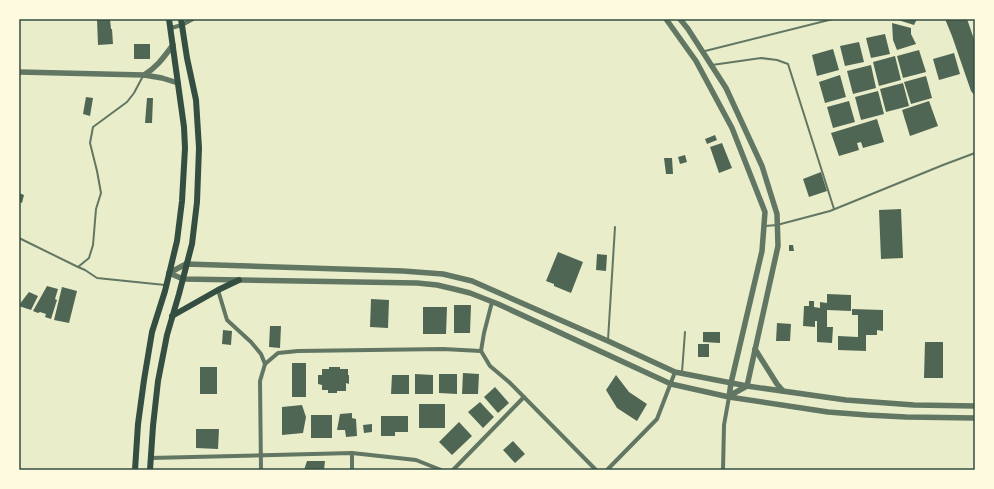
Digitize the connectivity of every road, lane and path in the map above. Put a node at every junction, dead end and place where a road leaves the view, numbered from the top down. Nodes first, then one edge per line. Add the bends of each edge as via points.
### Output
1 (169, 19) edge
2 (193, 19) edge
3 (666, 19) edge
4 (680, 19) edge
5 (834, 19) edge
6 (181, 22) edge
7 (171, 28) junction
8 (173, 45) junction
9 (703, 52) junction
10 (711, 65) junction
11 (19, 72) edge
12 (144, 75) junction
13 (178, 83) junction
14 (975, 153) edge
15 (834, 209) junction
16 (777, 225) junction
17 (764, 226) junction
18 (615, 227) dead end
19 (19, 238) edge
20 (186, 264) junction
21 (78, 267) junction
22 (169, 273) junction
23 (183, 279) junction
24 (239, 280) junction
25 (166, 285) junction
26 (218, 290) junction
27 (492, 302) junction
28 (172, 316) junction
29 (684, 332) dead end
30 (608, 341) junction
31 (755, 350) junction
32 (481, 351) junction
33 (265, 364) junction
34 (674, 372) junction
35 (682, 373) junction
36 (731, 383) junction
37 (670, 384) junction
38 (747, 386) junction
39 (784, 391) junction
40 (729, 396) junction
41 (524, 397) junction
42 (975, 406) edge
43 (975, 418) edge
44 (352, 453) junction
45 (262, 455) junction
46 (150, 458) junction
47 (135, 470) edge
48 (150, 470) edge
49 (261, 470) edge
50 (352, 470) edge
51 (441, 470) edge
52 (453, 470) edge
53 (596, 470) edge
54 (607, 470) edge
55 (723, 470) edge

1 - 7 main road
2 - 6 street
3 - 17 street via 696,61 732,128 765,212
4 - 9 street
5 - 9 lane
6 - 7 street
6 - 20 main road via 196,100 199,148 197,202 192,244
7 - 8 main road
8 - 12 street via 159,64
8 - 13 main road
9 - 10 street
10 - 15 lane via 761,58 788,64
10 - 16 street via 726,88 762,166
11 - 12 street
12 - 13 street
12 - 21 lane via 127,102 93,127 90,144 101,193 96,209 93,245 89,258
13 - 22 main road via 185,148 177,241
14 - 15 lane
15 - 16 lane
16 - 17 lane
16 - 31 street via 778,246
17 - 36 street via 762,251
18 - 30 lane
19 - 21 lane
20 - 22 street
20 - 23 main road
20 - 30 street via 403,271 450,276 472,281
21 - 25 lane via 97,278
22 - 23 street
22 - 25 main road
23 - 24 street
23 - 28 main road
24 - 26 main road
24 - 27 street via 417,284 454,289
25 - 47 main road via 152,332 138,424
26 - 28 main road
26 - 33 street via 227,320 251,342
27 - 32 street
27 - 37 street
28 - 46 main road via 158,382
29 - 35 lane
30 - 34 street
31 - 38 street
31 - 39 street
32 - 33 street via 298,351 278,353
32 - 41 street via 490,366
33 - 45 street via 260,381
34 - 35 street
34 - 37 street
35 - 36 street
36 - 38 street
36 - 40 street
37 - 40 street
37 - 54 street via 657,419
38 - 39 street
38 - 40 street
39 - 42 street via 878,403
40 - 43 street via 828,412 898,417
40 - 55 street via 724,425
41 - 52 street
41 - 53 street
44 - 45 street
44 - 50 street
44 - 51 street via 416,460
45 - 46 street
45 - 49 street
46 - 48 main road

